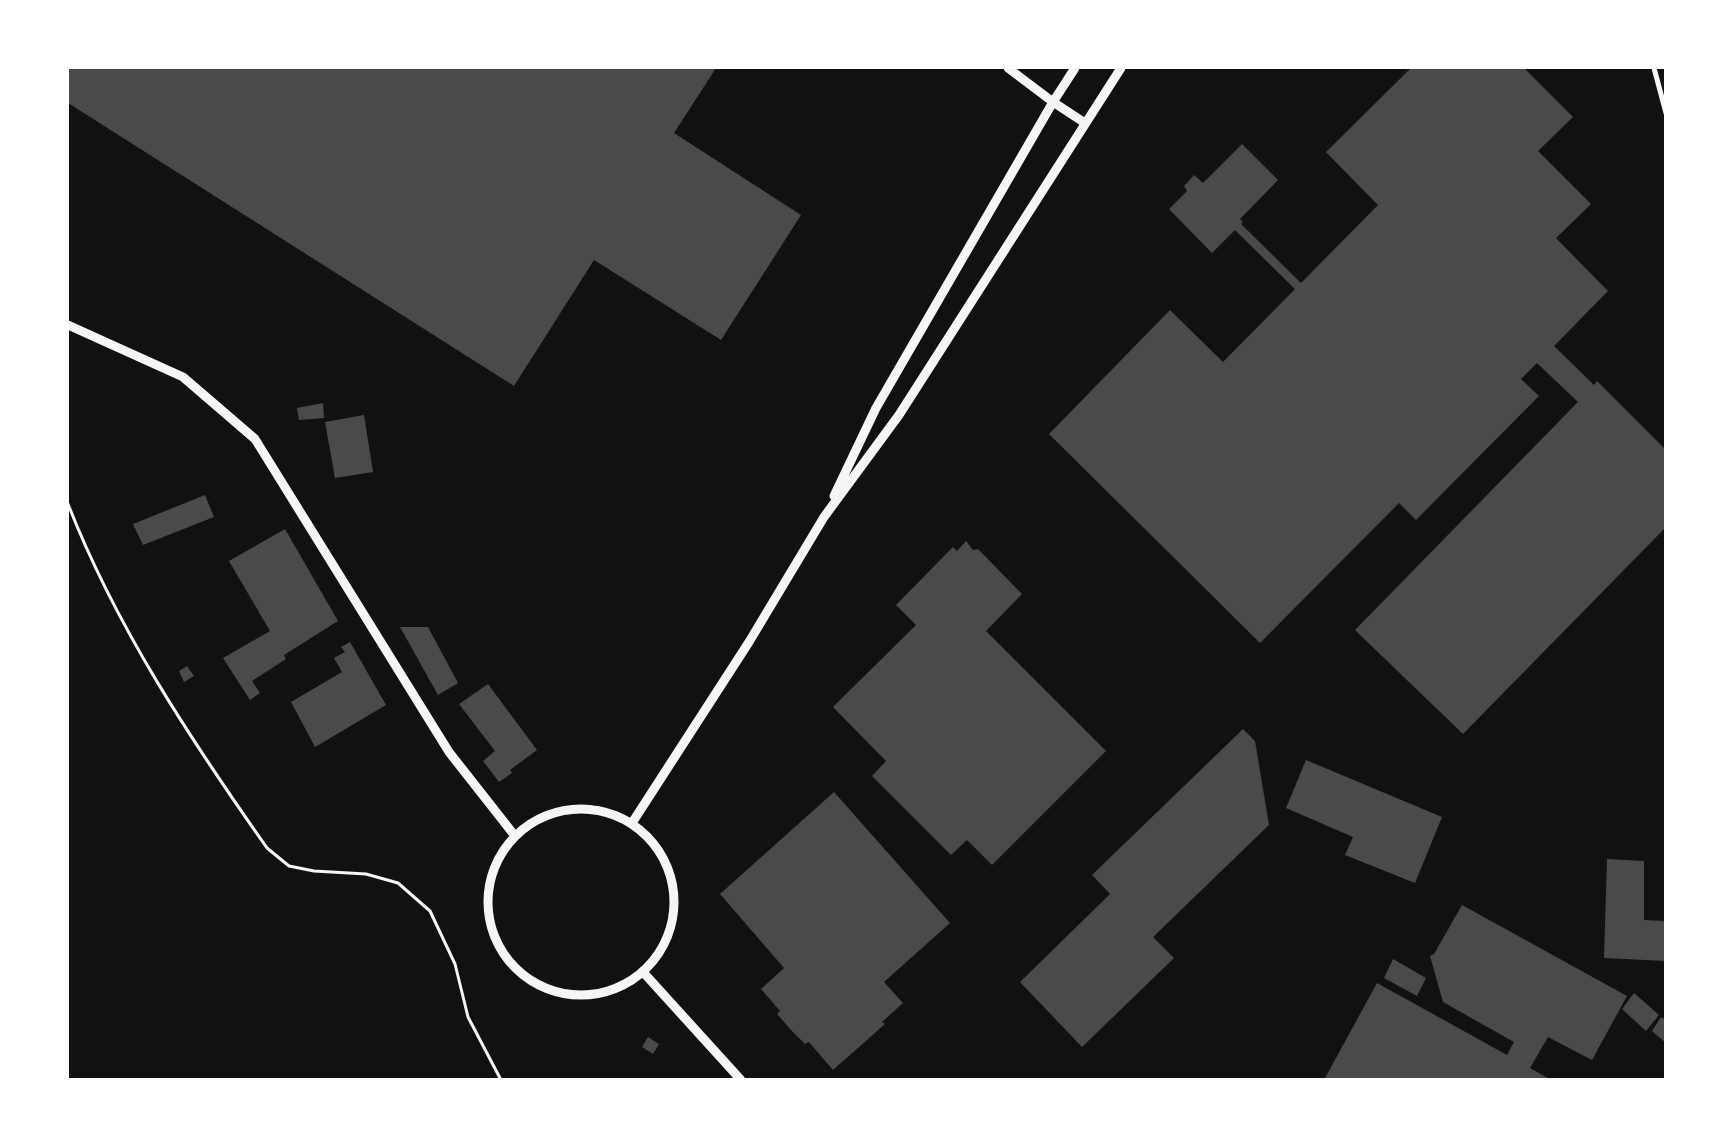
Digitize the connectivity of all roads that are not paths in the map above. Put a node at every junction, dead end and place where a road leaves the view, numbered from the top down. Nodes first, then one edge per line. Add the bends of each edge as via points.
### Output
1 (1008, 68) edge
2 (1075, 68) edge
3 (1121, 68) edge
4 (1654, 68) edge
5 (1052, 102) junction
6 (1666, 113) edge
7 (1085, 123) junction
8 (68, 325) edge
9 (824, 517) junction
10 (632, 824) junction
11 (515, 836) junction
12 (643, 972) junction
13 (740, 1080) edge

1 - 5 street
2 - 5 street
3 - 7 street
4 - 6 street
5 - 7 street
5 - 9 street via 876,408
7 - 9 street via 899,415
8 - 11 street via 183,377 255,439 449,752
9 - 10 street via 749,642
10 - 11 street via 603,811 572,809 541,817
10 - 12 street via 653,842 668,867 674,895 672,924 661,950
11 - 12 street via 496,861 487,892 490,924 502,954 524,977 552,992 584,996 616,989
12 - 13 street

